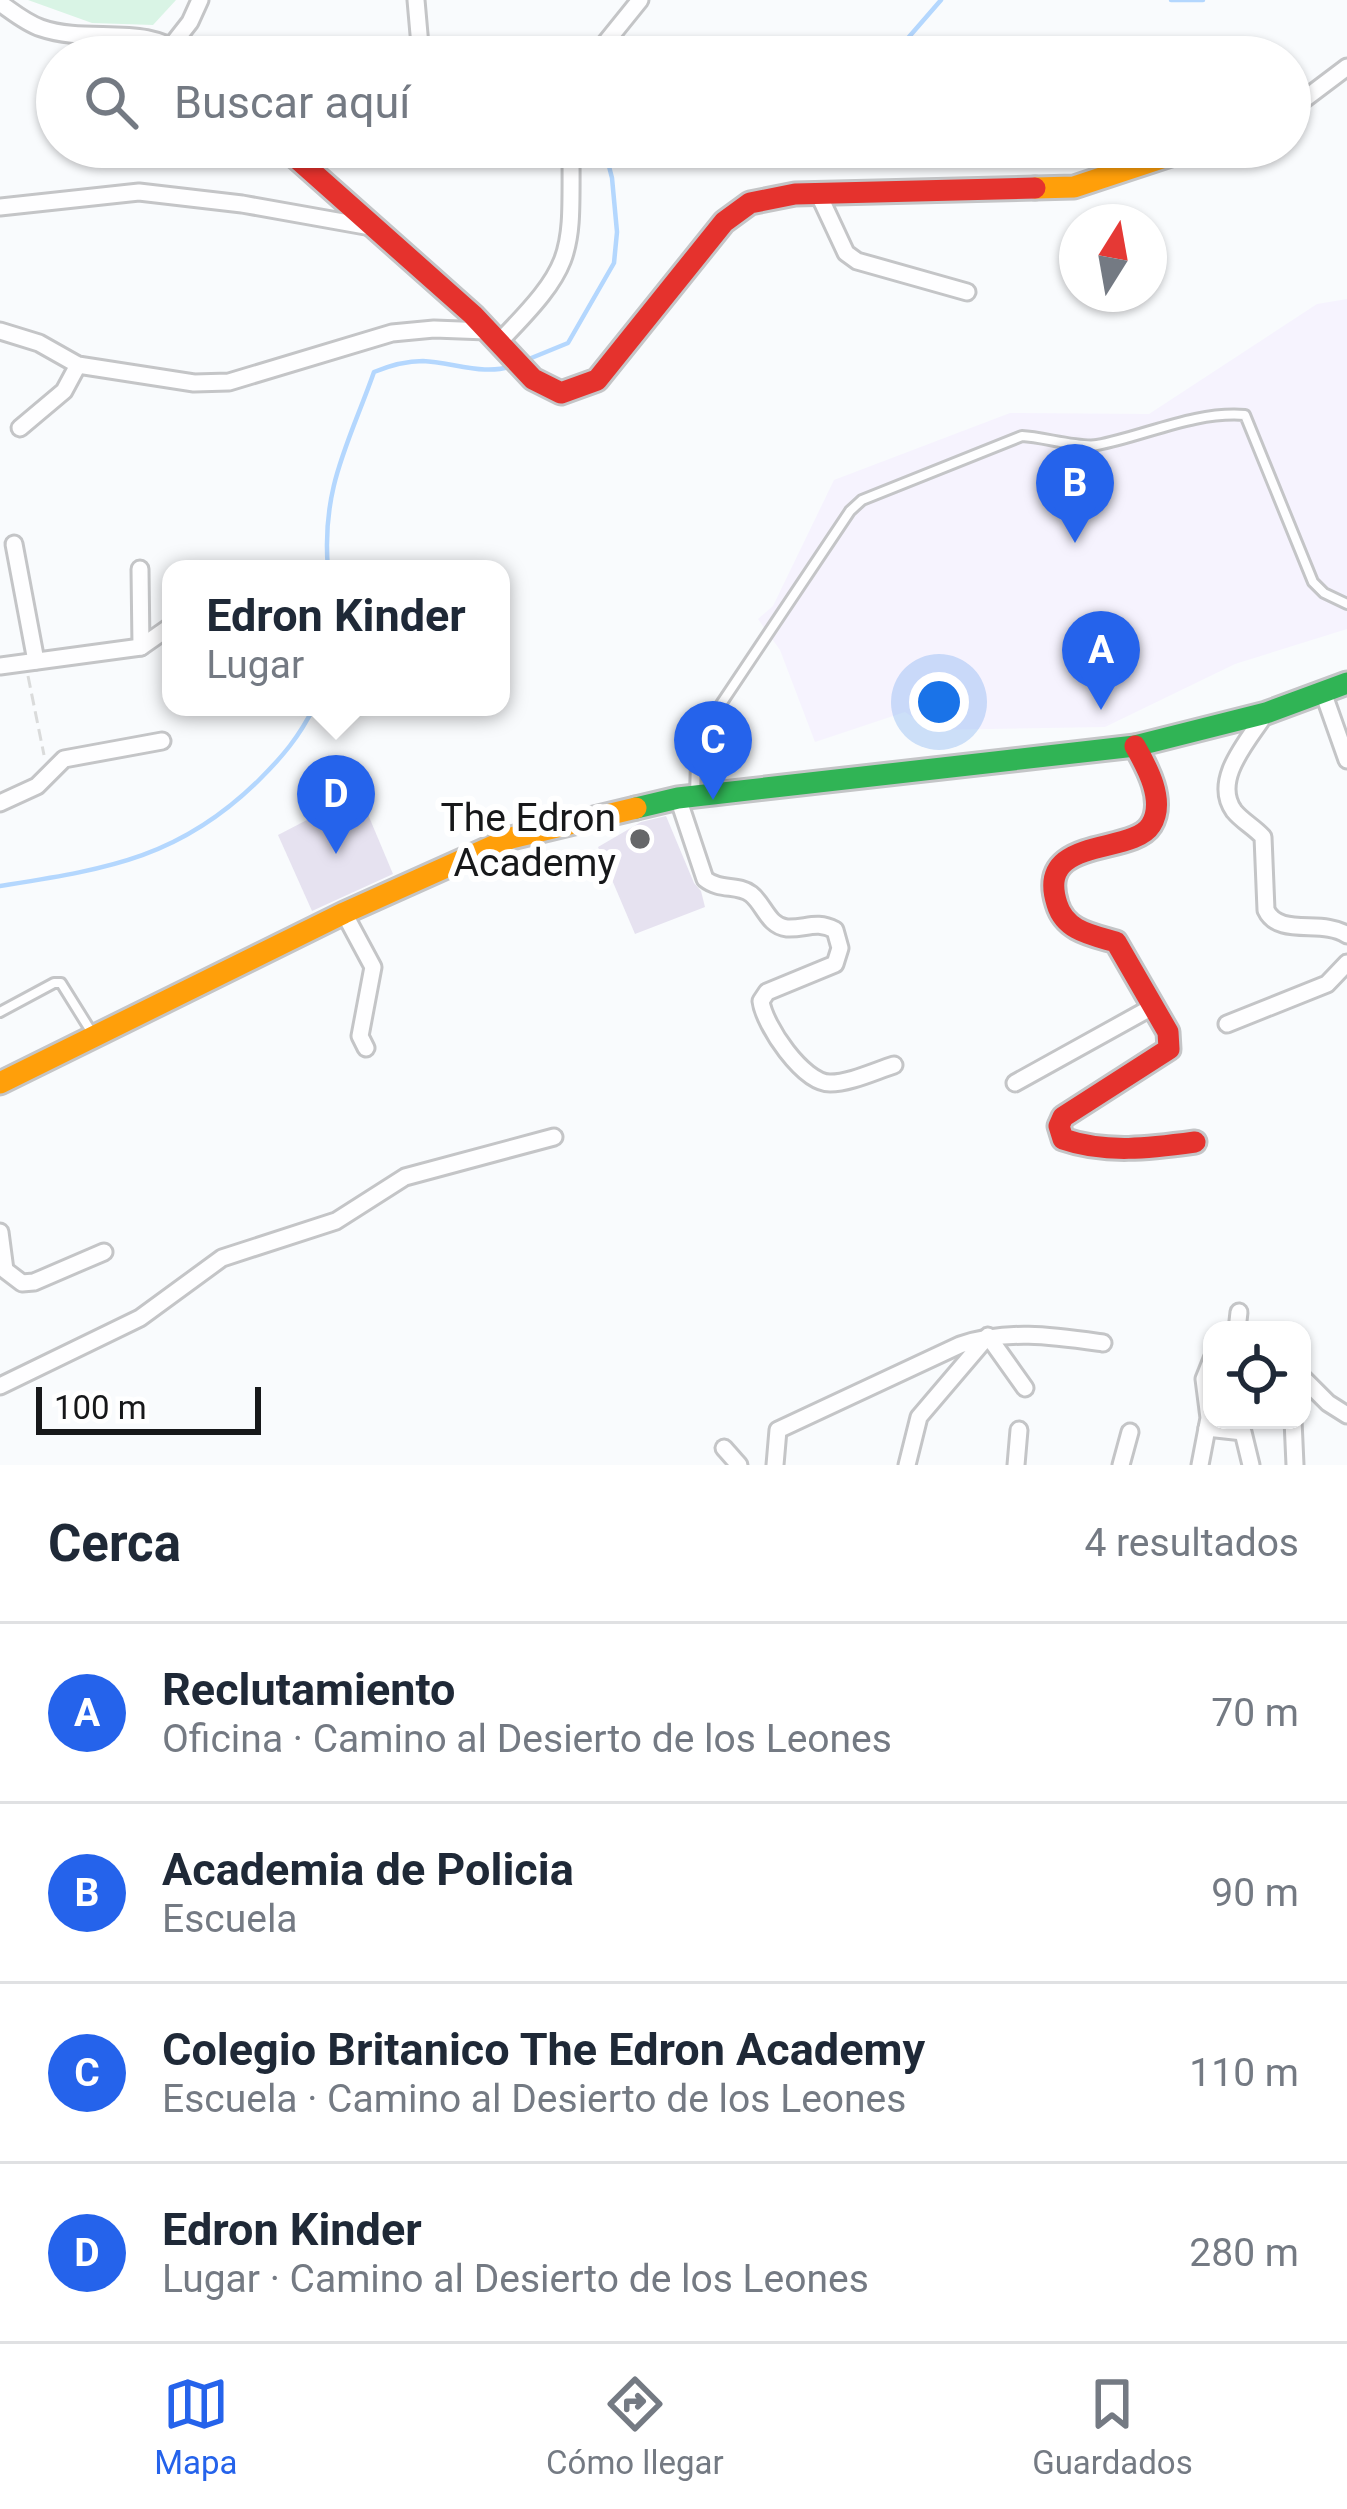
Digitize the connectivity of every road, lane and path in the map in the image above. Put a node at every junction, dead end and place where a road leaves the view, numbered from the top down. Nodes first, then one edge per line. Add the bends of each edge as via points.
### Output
1 (200, 0) edge
2 (416, 0) edge
3 (640, 0) edge
4 (0, 3) edge
5 (128, 36) edge
6 (179, 36) edge
7 (419, 36) edge
8 (611, 36) edge
9 (1347, 67) edge
10 (1311, 94) edge
11 (307, 168) edge
12 (571, 168) edge
13 (1131, 168) edge
14 (818, 193) junction
15 (0, 207) edge
16 (370, 227) junction
17 (967, 292) dead end
18 (0, 331) edge
19 (497, 339) junction
20 (78, 365) junction
21 (20, 428) dead end
22 (14, 544) dead end
23 (140, 568) dead end
24 (1347, 604) edge
25 (162, 632) edge
26 (141, 647) junction
27 (31, 662) junction
28 (0, 666) edge
29 (1347, 683) edge
30 (1323, 692) junction
31 (1266, 713) junction
32 (162, 741) dead end
33 (1135, 746) junction
34 (1347, 760) edge
35 (48, 775) junction
36 (687, 798) junction
37 (0, 803) edge
38 (344, 913) junction
39 (1347, 935) edge
40 (1347, 963) edge
41 (1154, 1006) junction
42 (0, 1012) edge
43 (1227, 1024) dead end
44 (94, 1036) junction
45 (366, 1048) dead end
46 (894, 1065) dead end
47 (0, 1083) edge
48 (1015, 1083) dead end
49 (554, 1137) dead end
50 (1195, 1142) dead end
51 (0, 1232) edge
52 (104, 1252) dead end
53 (1239, 1312) dead end
54 (1238, 1321) edge
55 (988, 1336) junction
56 (1103, 1343) dead end
57 (0, 1386) edge
58 (1311, 1386) edge
59 (1025, 1388) dead end
60 (1347, 1415) edge
61 (1207, 1429) edge
62 (1216, 1429) edge
63 (1293, 1429) edge
64 (1019, 1430) dead end
65 (1130, 1432) dead end
66 (724, 1448) dead end
67 (740, 1465) edge
68 (775, 1465) edge
69 (908, 1465) edge
70 (1016, 1465) edge
71 (1121, 1465) edge
72 (1200, 1465) edge
73 (1251, 1465) edge
74 (1295, 1465) edge

1 - 6 street
2 - 7 street
3 - 8 street
4 - 5 street via 44,30
9 - 10 street
11 - 16 street
12 - 19 street via 561,269
13 - 14 street via 1074,187
14 - 17 street via 857,261
14 - 19 street via 772,196 724,222 597,380 561,393 536,383
15 - 16 street via 139,192
16 - 19 street
18 - 20 street
19 - 20 street via 434,329 392,334 229,382
20 - 21 street via 64,391
22 - 27 street
23 - 26 street
24 - 36 lane via 1313,582 1245,415 1088,446 1022,436 850,511 707,725
25 - 26 street
26 - 27 street
27 - 28 street
27 - 35 path
29 - 30 street
30 - 31 street
30 - 34 street
31 - 33 street
31 - 39 street via 1229,772 1226,792 1263,838 1266,910 1280,925
32 - 35 street via 64,759
33 - 36 street
33 - 41 street via 1153,788 1152,828 1069,859 1053,894 1077,930 1116,942
35 - 37 street
36 - 38 street via 511,838
36 - 46 street via 705,879 749,892 778,925 835,930 835,964 761,1001 800,1068 830,1084
38 - 44 street
38 - 45 street via 373,967 360,1036
40 - 43 street via 1327,984
41 - 48 street
41 - 50 street via 1169,1048 1059,1126 1073,1144
42 - 44 lane via 61,983
44 - 47 street
49 - 57 street via 404,1177 336,1221 222,1258 140,1318
51 - 52 street via 5,1270 22,1283
53 - 54 street
55 - 56 street
55 - 59 street
55 - 68 street via 778,1430
55 - 69 street via 919,1417
58 - 60 street
61 - 72 street
62 - 73 street via 1244,1432
63 - 74 street
64 - 70 street
65 - 71 street
66 - 67 street

